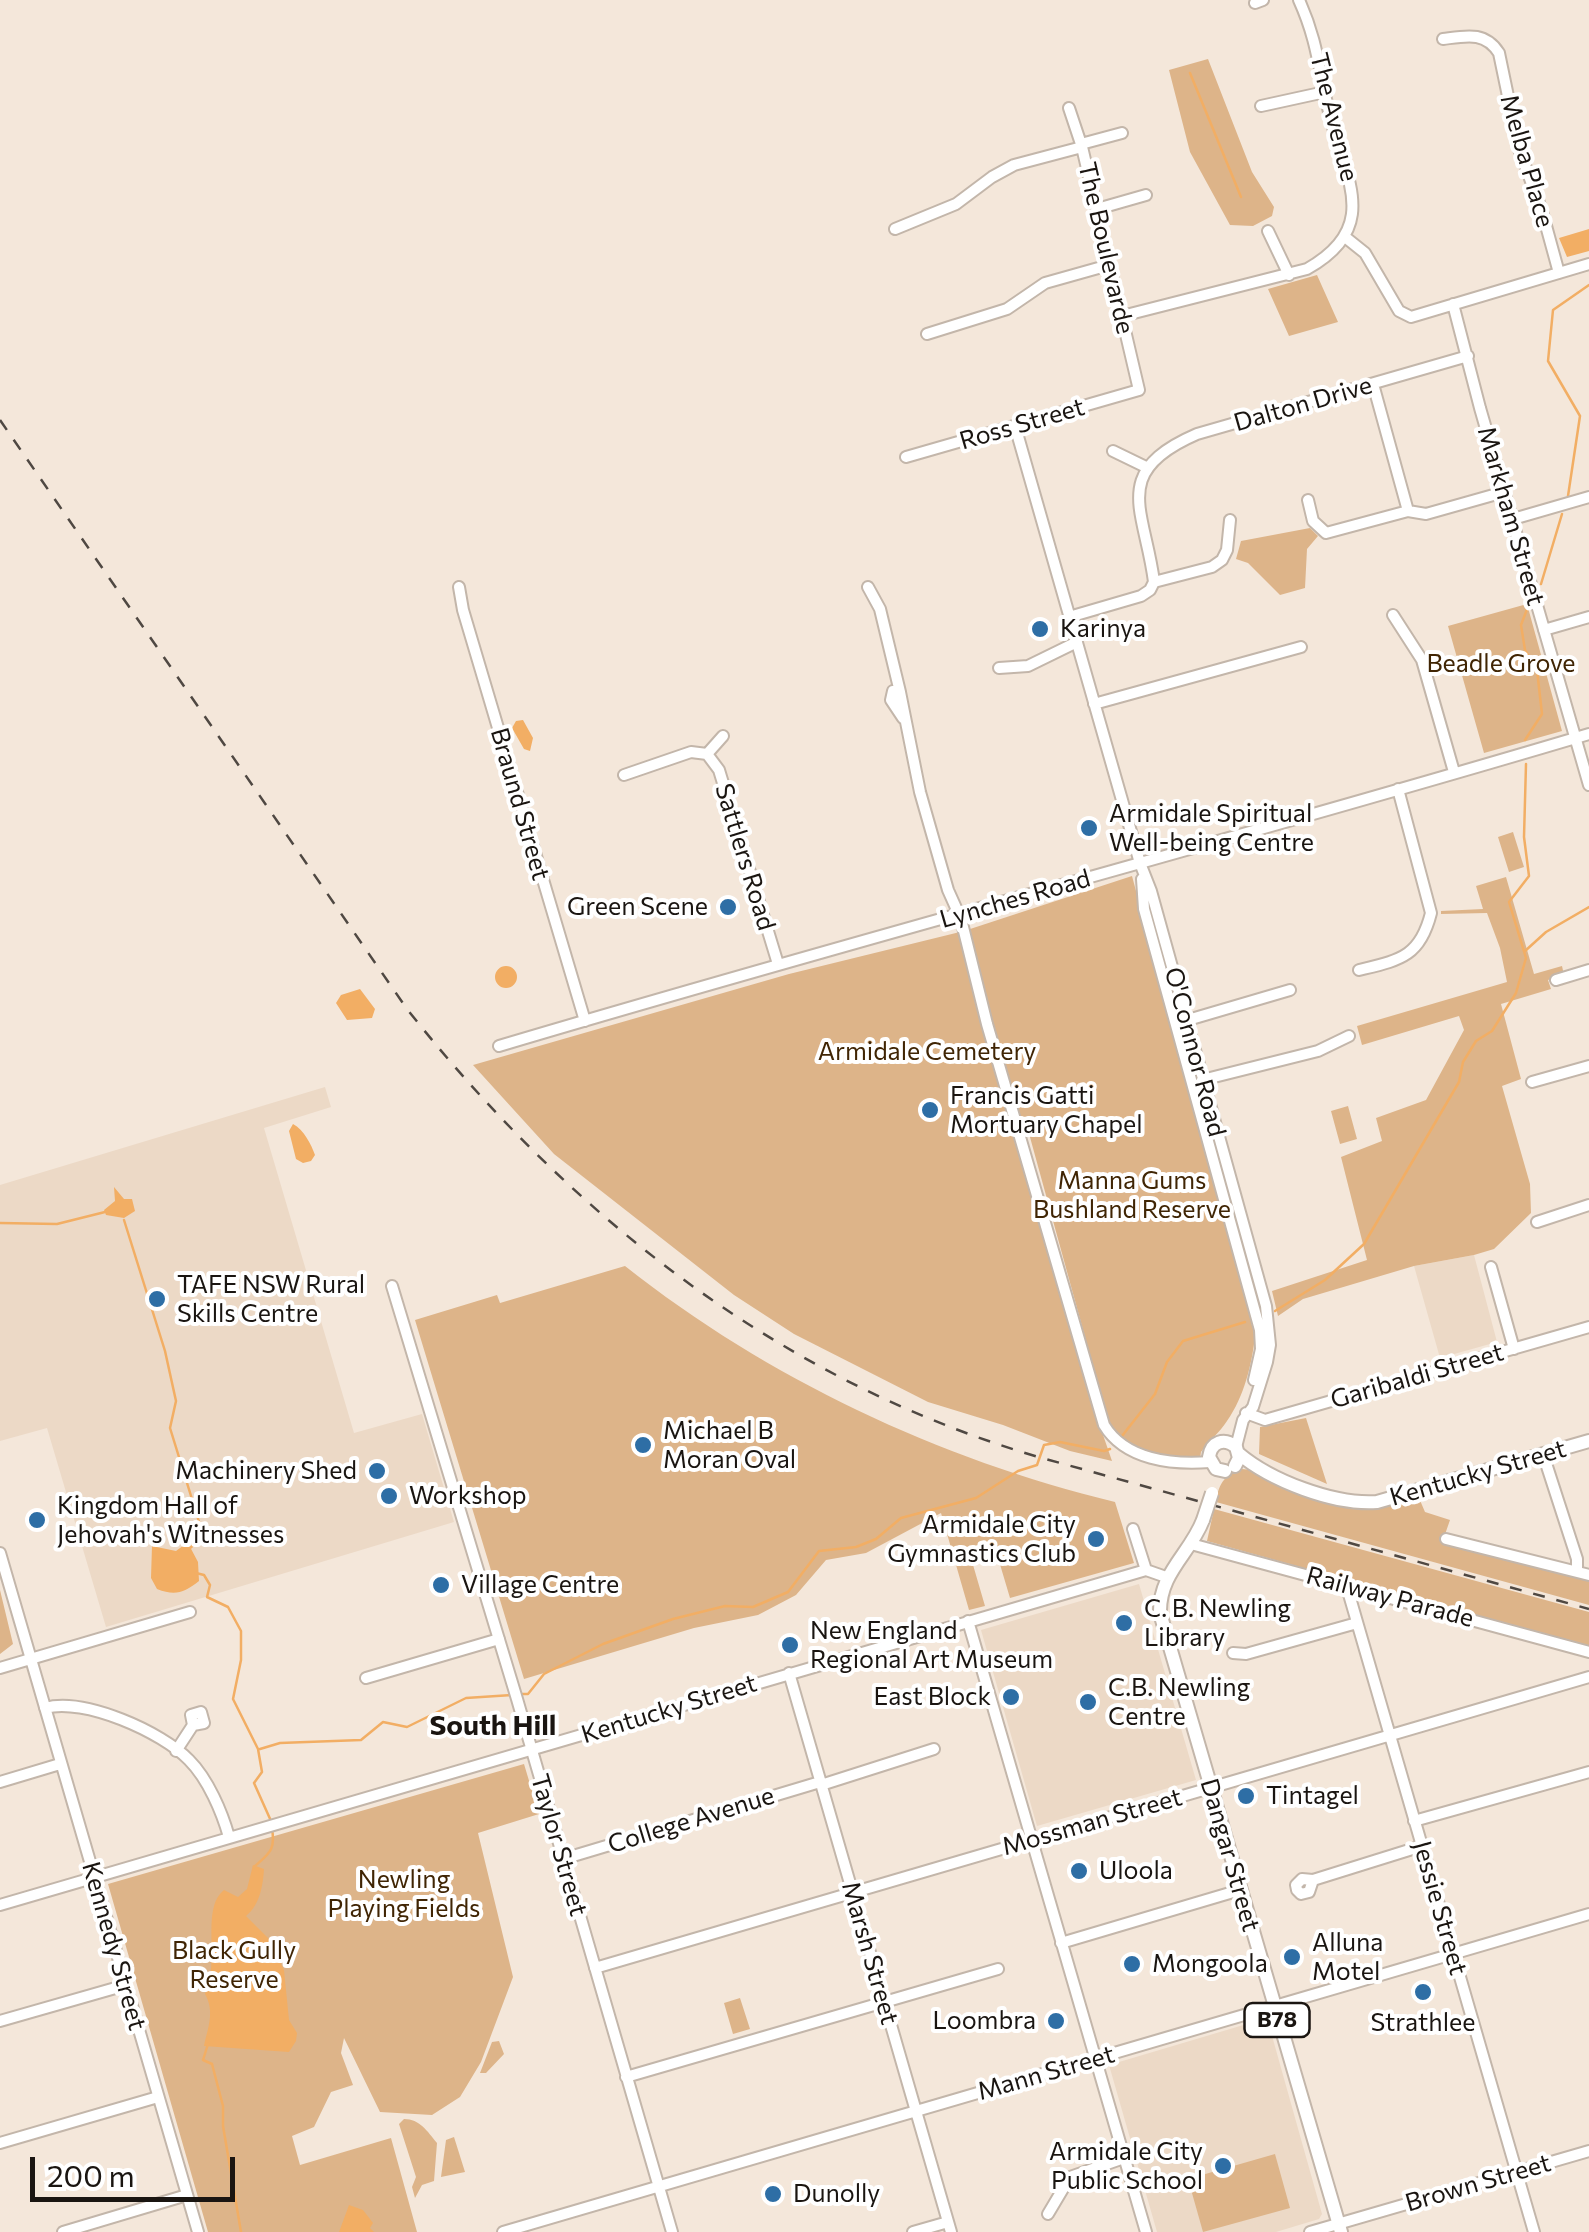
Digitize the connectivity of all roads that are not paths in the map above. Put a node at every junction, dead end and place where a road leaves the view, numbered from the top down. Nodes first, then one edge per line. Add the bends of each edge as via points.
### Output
1 (1299, 0) edge
2 (1443, 38) dead end
3 (1325, 92) junction
4 (1261, 106) dead end
5 (1069, 108) dead end
6 (1122, 132) dead end
7 (1081, 145) junction
8 (1146, 196) dead end
9 (1097, 209) junction
10 (896, 229) dead end
11 (1268, 231) dead end
12 (1345, 237) junction
13 (1589, 264) edge
14 (1109, 265) junction
15 (1559, 272) junction
16 (1289, 275) junction
17 (1453, 304) junction
18 (1122, 316) junction
19 (927, 334) dead end
20 (1468, 356) junction
21 (1373, 384) junction
22 (1139, 390) joint
23 (1015, 426) junction
24 (1113, 451) dead end
25 (906, 457) dead end
26 (1148, 468) junction
27 (1504, 492) junction
28 (1589, 497) edge
29 (1308, 500) dead end
30 (1408, 511) junction
31 (1513, 519) junction
32 (1230, 520) dead end
33 (1154, 582) junction
34 (458, 586) dead end
35 (868, 587) dead end
36 (1393, 615) dead end
37 (1589, 616) edge
38 (1069, 617) junction
39 (1544, 630) junction
40 (1076, 642) junction
41 (1301, 648) dead end
42 (999, 668) dead end
43 (1094, 704) junction
44 (1589, 734) edge
45 (723, 736) dead end
46 (1576, 738) junction
47 (707, 754) junction
48 (1454, 772) junction
49 (624, 775) dead end
50 (1589, 785) edge
51 (1398, 788) junction
52 (1140, 863) junction
53 (959, 916) junction
54 (778, 964) junction
55 (1359, 970) dead end
56 (1589, 970) edge
57 (1556, 980) dead end
58 (1290, 990) dead end
59 (585, 1021) junction
60 (1180, 1022) junction
61 (1349, 1036) dead end
62 (499, 1046) dead end
63 (1589, 1066) edge
64 (1202, 1080) junction
65 (1532, 1082) dead end
66 (1589, 1205) edge
67 (1537, 1222) dead end
68 (1491, 1268) dead end
69 (392, 1286) dead end
70 (1589, 1327) edge
71 (1514, 1349) junction
72 (1244, 1416) junction
73 (1589, 1441) edge
74 (1544, 1454) junction
75 (1226, 1458) junction
76 (1132, 1529) dead end
77 (1446, 1539) dead end
78 (1191, 1544) junction
79 (0, 1554) edge
80 (1589, 1563) edge
81 (1146, 1570) junction
82 (1583, 1574) edge
83 (1166, 1577) junction
84 (1346, 1584) junction
85 (190, 1612) dead end
86 (968, 1621) junction
87 (1357, 1623) junction
88 (498, 1638) junction
89 (1589, 1652) edge
90 (1233, 1653) dead end
91 (31, 1659) junction
92 (0, 1668) edge
93 (789, 1673) junction
94 (1589, 1677) edge
95 (366, 1678) dead end
96 (45, 1708) junction
97 (193, 1725) dead end
98 (1390, 1734) junction
99 (531, 1749) junction
100 (934, 1749) dead end
101 (176, 1751) junction
102 (60, 1764) junction
103 (1589, 1772) edge
104 (0, 1782) edge
105 (820, 1783) junction
106 (1210, 1787) junction
107 (1414, 1821) junction
108 (229, 1837) junction
109 (1032, 1840) junction
110 (1422, 1846) junction
111 (563, 1859) junction
112 (95, 1878) junction
113 (1314, 1880) dead end
114 (1240, 1890) junction
115 (852, 1892) junction
116 (0, 1905) edge
117 (1589, 1914) edge
118 (1061, 1942) junction
119 (1453, 1954) junction
120 (595, 1968) junction
121 (998, 1969) dead end
122 (126, 1986) junction
123 (884, 2001) junction
124 (1273, 2006) junction
125 (0, 2021) edge
126 (1095, 2058) junction
127 (626, 2077) junction
128 (158, 2097) junction
129 (917, 2111) junction
130 (0, 2143) edge
131 (1589, 2151) edge
132 (1124, 2158) junction
133 (1516, 2171) junction
134 (659, 2187) junction
135 (188, 2195) junction
136 (1048, 2214) dead end
137 (950, 2227) edge
138 (1340, 2228) edge
139 (62, 2232) edge
140 (198, 2232) edge
141 (503, 2232) edge
142 (672, 2232) edge
143 (913, 2232) edge
144 (1146, 2232) edge
145 (1310, 2232) edge
146 (1534, 2232) edge

1 - 3 street, The Avenue via 1320,54
2 - 15 street, Melba Place via 1479,36 1499,53 1519,150
3 - 4 street
3 - 12 street, The Avenue via 1352,184
5 - 7 street, The Boulevarde
6 - 7 street
7 - 9 street, The Boulevarde
7 - 10 street via 1014,166 956,204
8 - 9 street
9 - 14 street, The Boulevarde
11 - 16 street
12 - 16 street via 1321,261
12 - 17 street via 1366,253 1403,314 1411,318
13 - 15 street
14 - 18 street, The Boulevarde
14 - 19 street via 1045,283 996,314
15 - 17 street
16 - 18 street
17 - 20 street, Markham Street
18 - 22 street, The Boulevarde
20 - 21 street, Dalton Drive
20 - 27 street, Markham Street
21 - 26 street, Dalton Drive via 1198,434
21 - 30 street
22 - 23 street, Ross Street
23 - 25 street, Ross Street
23 - 38 street, O'Connor Road
24 - 26 street
26 - 33 street via 1138,511
27 - 30 street via 1426,514
27 - 31 street, Markham Street
28 - 31 street
29 - 30 street via 1313,521 1326,534
31 - 39 street, Markham Street
32 - 33 street via 1222,560
33 - 38 street via 1141,596
34 - 59 street, Braund Street
35 - 53 street via 880,609 900,692 890,696 903,718
36 - 48 street via 1422,660
37 - 39 street
38 - 40 street, O'Connor Road
39 - 46 street, Markham Street
40 - 42 street via 1028,666
40 - 43 street, O'Connor Road
41 - 43 street
43 - 52 street, O'Connor Road
44 - 46 street, Lynches Road
45 - 47 street, Sattlers Road
46 - 48 street, Lynches Road
46 - 50 street, Markham Street
47 - 49 street, Sattlers Road via 691,752
47 - 54 street, Sattlers Road via 719,770
48 - 51 street, Lynches Road
51 - 52 street, Lynches Road
51 - 55 street via 1431,913 1409,954
52 - 53 street, Lynches Road
52 - 60 street, O'Connor Road
53 - 54 street, Lynches Road
53 - 75 street via 1104,1425 1126,1450 1168,1460
54 - 59 street, Lynches Road
56 - 57 street
58 - 60 street
59 - 62 street, Lynches Road
60 - 64 street, O'Connor Road
60 - 72 street, O'Connor Road via 1260,1330
61 - 64 street
63 - 65 street
64 - 72 street, O'Connor Road via 1266,1306 1270,1345 1253,1407
66 - 67 street
68 - 71 street
69 - 88 street, Taylor Street
70 - 71 street, Garibaldi Street
71 - 72 street, Garibaldi Street via 1265,1420
72 - 75 street, O'Connor Road
73 - 74 main road, Kentucky Street
74 - 75 main road, Kentucky Street via 1362,1503
74 - 82 street
75 - 78 main road, bridge
76 - 81 street
77 - 82 street
78 - 83 main road
78 - 84 street, Railway Parade
79 - 91 street, Kennedy Street
80 - 82 street
81 - 83 street
81 - 86 street, Kentucky Street
83 - 106 main road, Dangar Street / B78 via 1160,1613
84 - 87 street, Jessie Street
84 - 89 street, Railway Parade
85 - 91 street
86 - 93 street, Kentucky Street
86 - 109 street
87 - 90 street
87 - 98 street, Jessie Street
88 - 95 street
88 - 99 street, Taylor Street
91 - 92 street
91 - 96 street, Kennedy Street
93 - 99 street, Kentucky Street
93 - 105 street, Marsh Street
94 - 98 street, Mossman Street
96 - 101 street via 83,1708 137,1726
96 - 102 street, Kennedy Street
97 - 101 street
98 - 106 street, Mossman Street
98 - 107 street, Jessie Street
99 - 108 street, Kentucky Street
99 - 111 street, Taylor Street
100 - 105 street, College Avenue
101 - 108 street via 202,1780
102 - 104 street
102 - 112 street, Kennedy Street
103 - 107 street
105 - 111 street, College Avenue
105 - 115 street, Marsh Street
106 - 109 street, Mossman Street
106 - 114 main road, Dangar Street / B78
107 - 110 street, Jessie Street
108 - 112 street, Kentucky Street
109 - 115 street, Mossman Street
109 - 118 street
110 - 113 street
110 - 119 street, Jessie Street
111 - 120 street, Taylor Street
112 - 116 street, Kentucky Street
112 - 122 street, Kennedy Street
114 - 118 street
114 - 124 main road, Dangar Street / B78
115 - 120 street, Mossman Street
115 - 123 street, Marsh Street
117 - 119 street, Mann Street
118 - 126 street
119 - 124 street, Mann Street
119 - 133 street, Jessie Street
120 - 127 street, Taylor Street
121 - 123 street
122 - 125 street
122 - 128 street, Kennedy Street
123 - 127 street
123 - 129 street, Marsh Street
124 - 126 street, Mann Street
124 - 138 main road, Dangar Street / B78
126 - 129 street, Mann Street
126 - 132 street
127 - 134 street, Taylor Street
128 - 130 street
128 - 135 street, Kennedy Street
129 - 134 street, Mann Street
129 - 137 street, Marsh Street
131 - 133 street, Brown Street
132 - 136 street via 1070,2177
132 - 144 street
133 - 138 street, Brown Street
133 - 146 street, Jessie Street
134 - 141 street, Mann Street
134 - 142 street, Taylor Street
135 - 139 street
135 - 140 street, Kennedy Street
137 - 143 street
138 - 145 street, Brown Street

